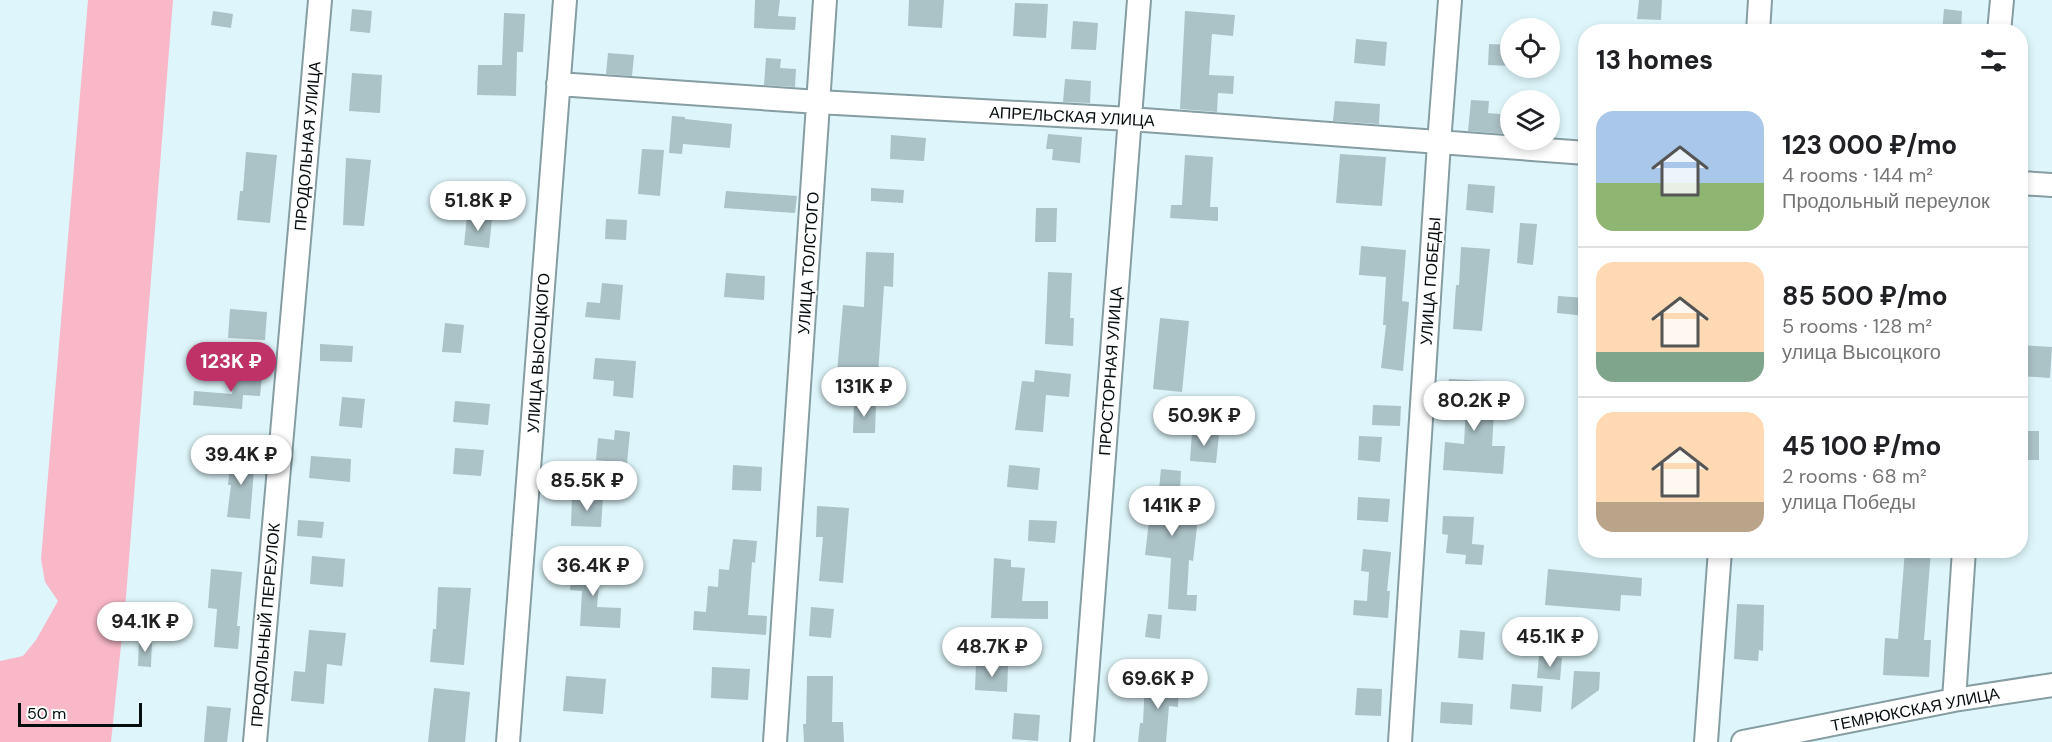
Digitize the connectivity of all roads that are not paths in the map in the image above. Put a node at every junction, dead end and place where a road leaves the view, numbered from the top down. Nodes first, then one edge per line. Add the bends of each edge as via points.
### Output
1 (320, 0) edge
2 (565, 0) edge
3 (825, 0) edge
4 (1139, 0) edge
5 (1450, 0) edge
6 (1760, 0) edge
7 (2002, 0) edge
8 (1758, 24) edge
9 (2000, 24) edge
10 (558, 84) junction
11 (818, 102) junction
12 (1130, 118) junction
13 (1439, 143) junction
14 (1578, 152) edge
15 (2028, 184) edge
16 (2052, 185) edge
17 (296, 292) joint
18 (1719, 558) edge
19 (1963, 558) edge
20 (2052, 685) edge
21 (1954, 700) junction
22 (255, 742) edge
23 (508, 742) edge
24 (776, 742) edge
25 (1082, 742) edge
26 (1400, 742) edge
27 (1706, 742) edge
28 (1743, 742) edge

1 - 17 street, ПРОДОЛЬНАЯ УЛИЦА
2 - 10 street, УЛИЦА ВЫСОЦКОГО
3 - 11 street, УЛИЦА ТОЛСТОГО
4 - 12 street, ПРОСТОРНАЯ УЛИЦА
5 - 13 street, УЛИЦА ПОБЕДЫ
6 - 8 street
7 - 9 street
10 - 11 street, АПРЕЛЬСКАЯ УЛИЦА
10 - 23 street, УЛИЦА ВЫСОЦКОГО
11 - 12 street, АПРЕЛЬСКАЯ УЛИЦА
11 - 24 street, УЛИЦА ТОЛСТОГО
12 - 13 street, АПРЕЛЬСКАЯ УЛИЦА
12 - 25 street, ПРОСТОРНАЯ УЛИЦА
13 - 14 street, АПРЕЛЬСКАЯ УЛИЦА
13 - 26 street, УЛИЦА ПОБЕДЫ
15 - 16 street
17 - 22 street, ПРОДОЛЬНЫЙ ПЕРЕУЛОК
18 - 27 street
19 - 21 street
20 - 21 street, ТЕМРЮКСКАЯ УЛИЦА
21 - 28 street, ТЕМРЮКСКАЯ УЛИЦА

